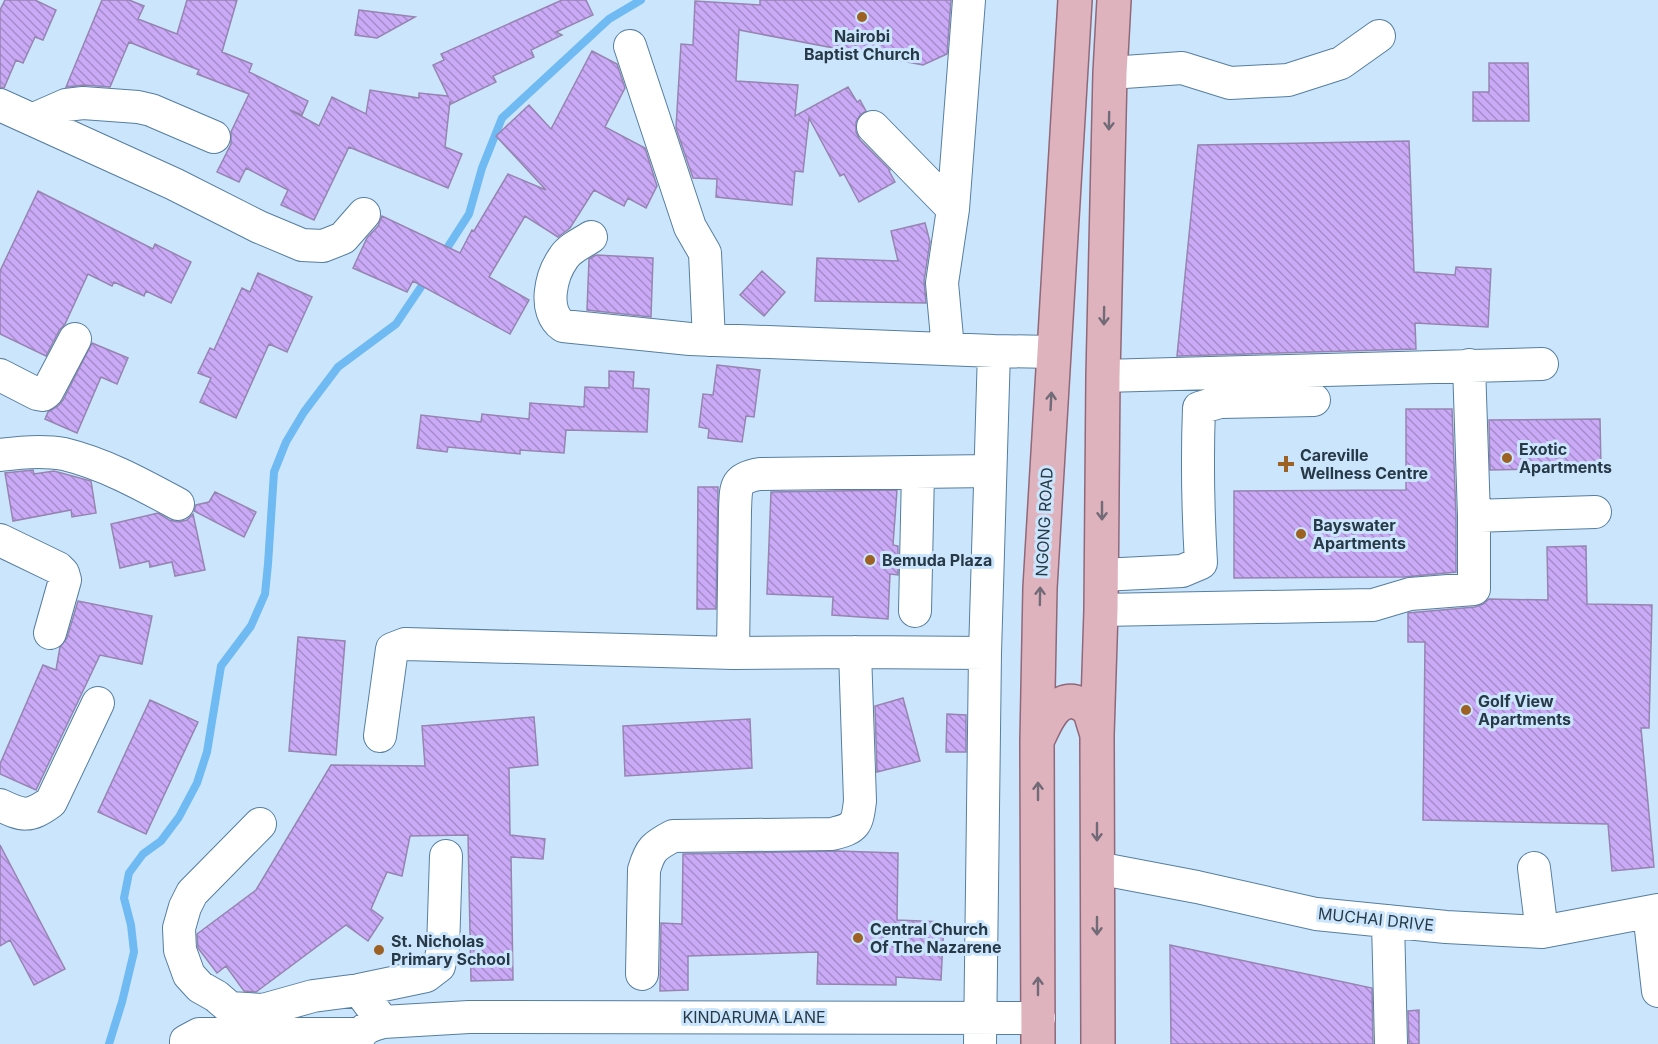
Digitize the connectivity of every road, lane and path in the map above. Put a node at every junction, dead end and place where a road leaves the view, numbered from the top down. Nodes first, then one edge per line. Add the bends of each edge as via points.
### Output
1 (969, 0) edge
2 (1075, 0) edge
3 (1114, 0) edge
4 (1379, 36) dead end
5 (630, 46) dead end
6 (1110, 73) junction
7 (0, 105) edge
8 (34, 119) junction
9 (873, 127) dead end
10 (214, 137) dead end
11 (953, 209) junction
12 (364, 214) dead end
13 (591, 237) dead end
14 (75, 339) dead end
15 (709, 340) junction
16 (948, 349) junction
17 (994, 351) junction
18 (1054, 352) junction
19 (1542, 364) dead end
20 (1469, 365) junction
21 (0, 375) edge
22 (1103, 376) junction
23 (1314, 400) dead end
24 (0, 454) edge
25 (990, 471) junction
26 (918, 472) junction
27 (178, 504) dead end
28 (1595, 512) dead end
29 (1474, 516) junction
30 (0, 540) edge
31 (1101, 575) junction
32 (915, 610) dead end
33 (1101, 610) junction
34 (50, 633) dead end
35 (855, 652) junction
36 (733, 653) junction
37 (985, 653) junction
38 (98, 703) dead end
39 (1097, 735) junction
40 (380, 736) dead end
41 (1037, 741) junction
42 (0, 805) edge
43 (260, 824) dead end
44 (446, 856) dead end
45 (1097, 868) junction
46 (1534, 868) dead end
47 (1654, 911) edge
48 (1388, 921) junction
49 (1542, 932) junction
50 (642, 974) dead end
51 (359, 990) junction
52 (1658, 991) edge
53 (981, 1030) edge
54 (1038, 1031) edge
55 (366, 1033) edge
56 (186, 1044) edge
57 (1098, 1044) edge
58 (1391, 1044) edge

1 - 11 street
2 - 18 main road, NGONG ROAD
3 - 6 main road
4 - 6 street via 1341,63 1288,81 1230,84 1182,68
5 - 15 street via 690,227 705,253
6 -> 22 main road
7 - 8 street
8 - 10 street via 66,105 83,103 138,107
8 - 12 street via 302,245 323,246 343,238
9 - 11 street
11 - 16 street via 942,283
13 - 15 street via 568,252 553,278 552,313 556,321 563,326
14 - 21 street via 43,395
15 - 16 street
16 - 17 street
17 - 18 street
17 - 25 street
41 -> 18 main road, NGONG ROAD via 1040,588
19 - 20 street
20 - 22 street
20 - 29 street
22 -> 31 main road
23 - 31 street via 1220,402 1199,408 1201,563 1182,571
24 - 27 street via 63,454 123,474
25 - 26 street
25 - 37 street
26 - 32 street
26 - 36 street via 760,474 740,481 736,492
28 - 29 street
29 - 33 street via 1473,589 1410,594 1373,605
30 - 34 street via 63,573 65,580
31 - 33 main road
33 - 39 main road
35 - 36 street
35 - 37 street
35 - 50 street via 858,818 849,830 832,834 673,836 657,844 648,855 644,870
36 - 40 street via 405,644 392,649
37 - 53 street
38 - 42 street via 51,802 36,813 18,813
39 - 41 main road via 1089,709 1077,702 1066,702 1051,713
39 -> 45 main road
54 -> 41 main road, NGONG ROAD
43 - 51 street via 192,893 185,907 179,928 180,950 189,975 230,1008 263,1010 313,996
44 - 51 street via 439,966 426,976
45 - 48 street, MUCHAI DRIVE via 1316,914
45 -> 57 main road
46 - 49 street
47 - 49 street, MUCHAI DRIVE
47 - 52 street
48 - 49 street, MUCHAI DRIVE
48 - 58 street
51 - 55 street
53 - 54 street, KINDARUMA LANE
53 - 55 street, KINDARUMA LANE via 469,1017
55 - 56 street, KINDARUMA LANE via 199,1034

